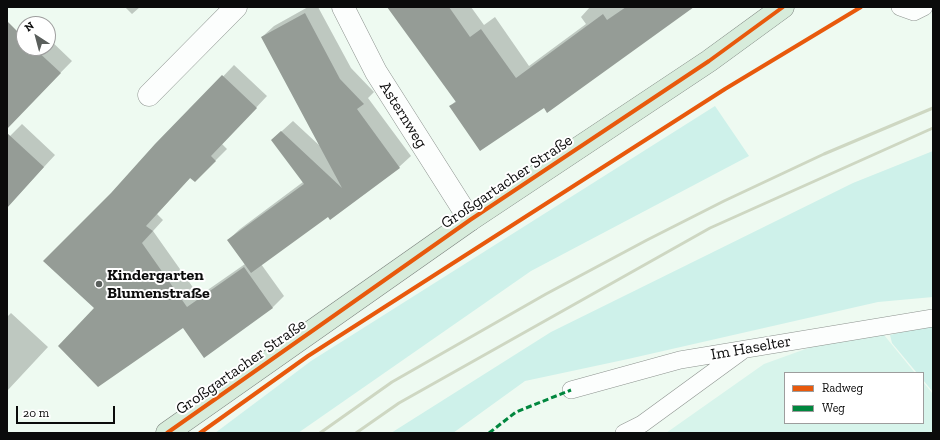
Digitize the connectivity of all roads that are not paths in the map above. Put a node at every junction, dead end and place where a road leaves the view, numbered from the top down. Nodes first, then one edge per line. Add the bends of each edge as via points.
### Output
1 (236, 7) edge
2 (343, 7) edge
3 (783, 7) edge
4 (900, 7) edge
5 (924, 7) edge
6 (149, 95) dead end
7 (470, 220) junction
8 (933, 318) edge
9 (745, 349) junction
10 (572, 390) dead end
11 (167, 433) edge
12 (624, 433) edge

1 - 6 street
2 - 7 street, Asternweg via 376,72
3 - 7 main road, Großgartacher Straße via 709,60
4 - 5 lane via 914,12
7 - 11 main road, Großgartacher Straße
8 - 9 lane, Im Haselter
9 - 10 lane, Im Haselter via 680,360
9 - 12 lane via 642,424

